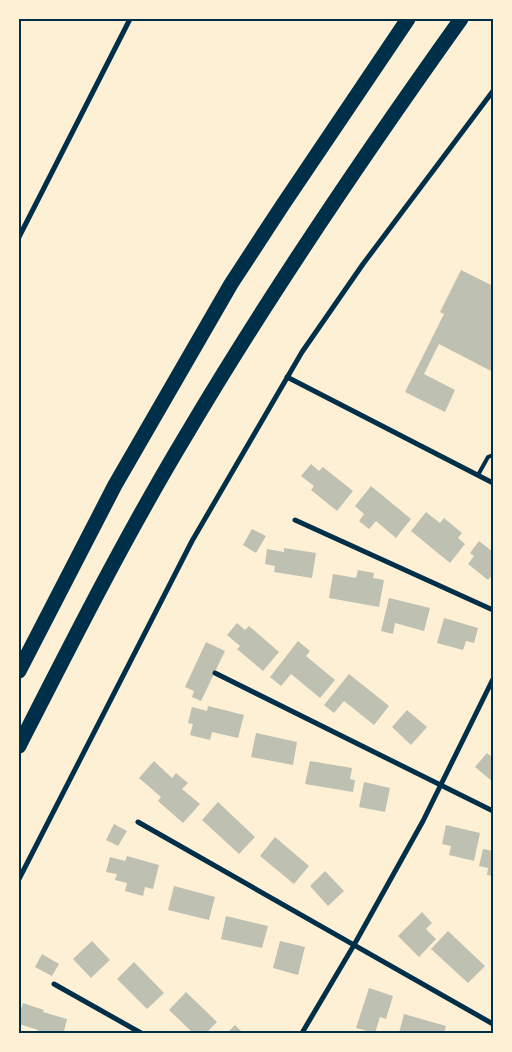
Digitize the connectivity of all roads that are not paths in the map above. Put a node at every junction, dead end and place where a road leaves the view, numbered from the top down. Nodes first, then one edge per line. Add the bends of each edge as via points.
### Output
1 (130, 19) edge
2 (408, 19) edge
3 (461, 19) edge
4 (493, 91) edge
5 (19, 237) edge
6 (287, 377) junction
7 (493, 455) edge
8 (478, 475) junction
9 (493, 483) edge
10 (295, 520) dead end
11 (493, 610) edge
12 (19, 672) edge
13 (214, 673) dead end
14 (493, 679) edge
15 (19, 746) edge
16 (441, 785) junction
17 (493, 810) edge
18 (138, 822) dead end
19 (19, 878) edge
20 (354, 945) junction
21 (54, 984) dead end
22 (493, 1024) edge
23 (141, 1033) edge
24 (302, 1033) edge

1 - 5 street
2 - 12 highway via 231,284 115,485
3 - 15 highway via 307,241 185,437 110,570
4 - 6 street via 363,264
6 - 8 street
6 - 19 street via 192,541
7 - 8 lane via 488,457
8 - 9 street
10 - 11 street
13 - 16 street
14 - 16 street
16 - 17 street
16 - 20 street
18 - 20 street
20 - 22 street
20 - 24 street
21 - 23 street

